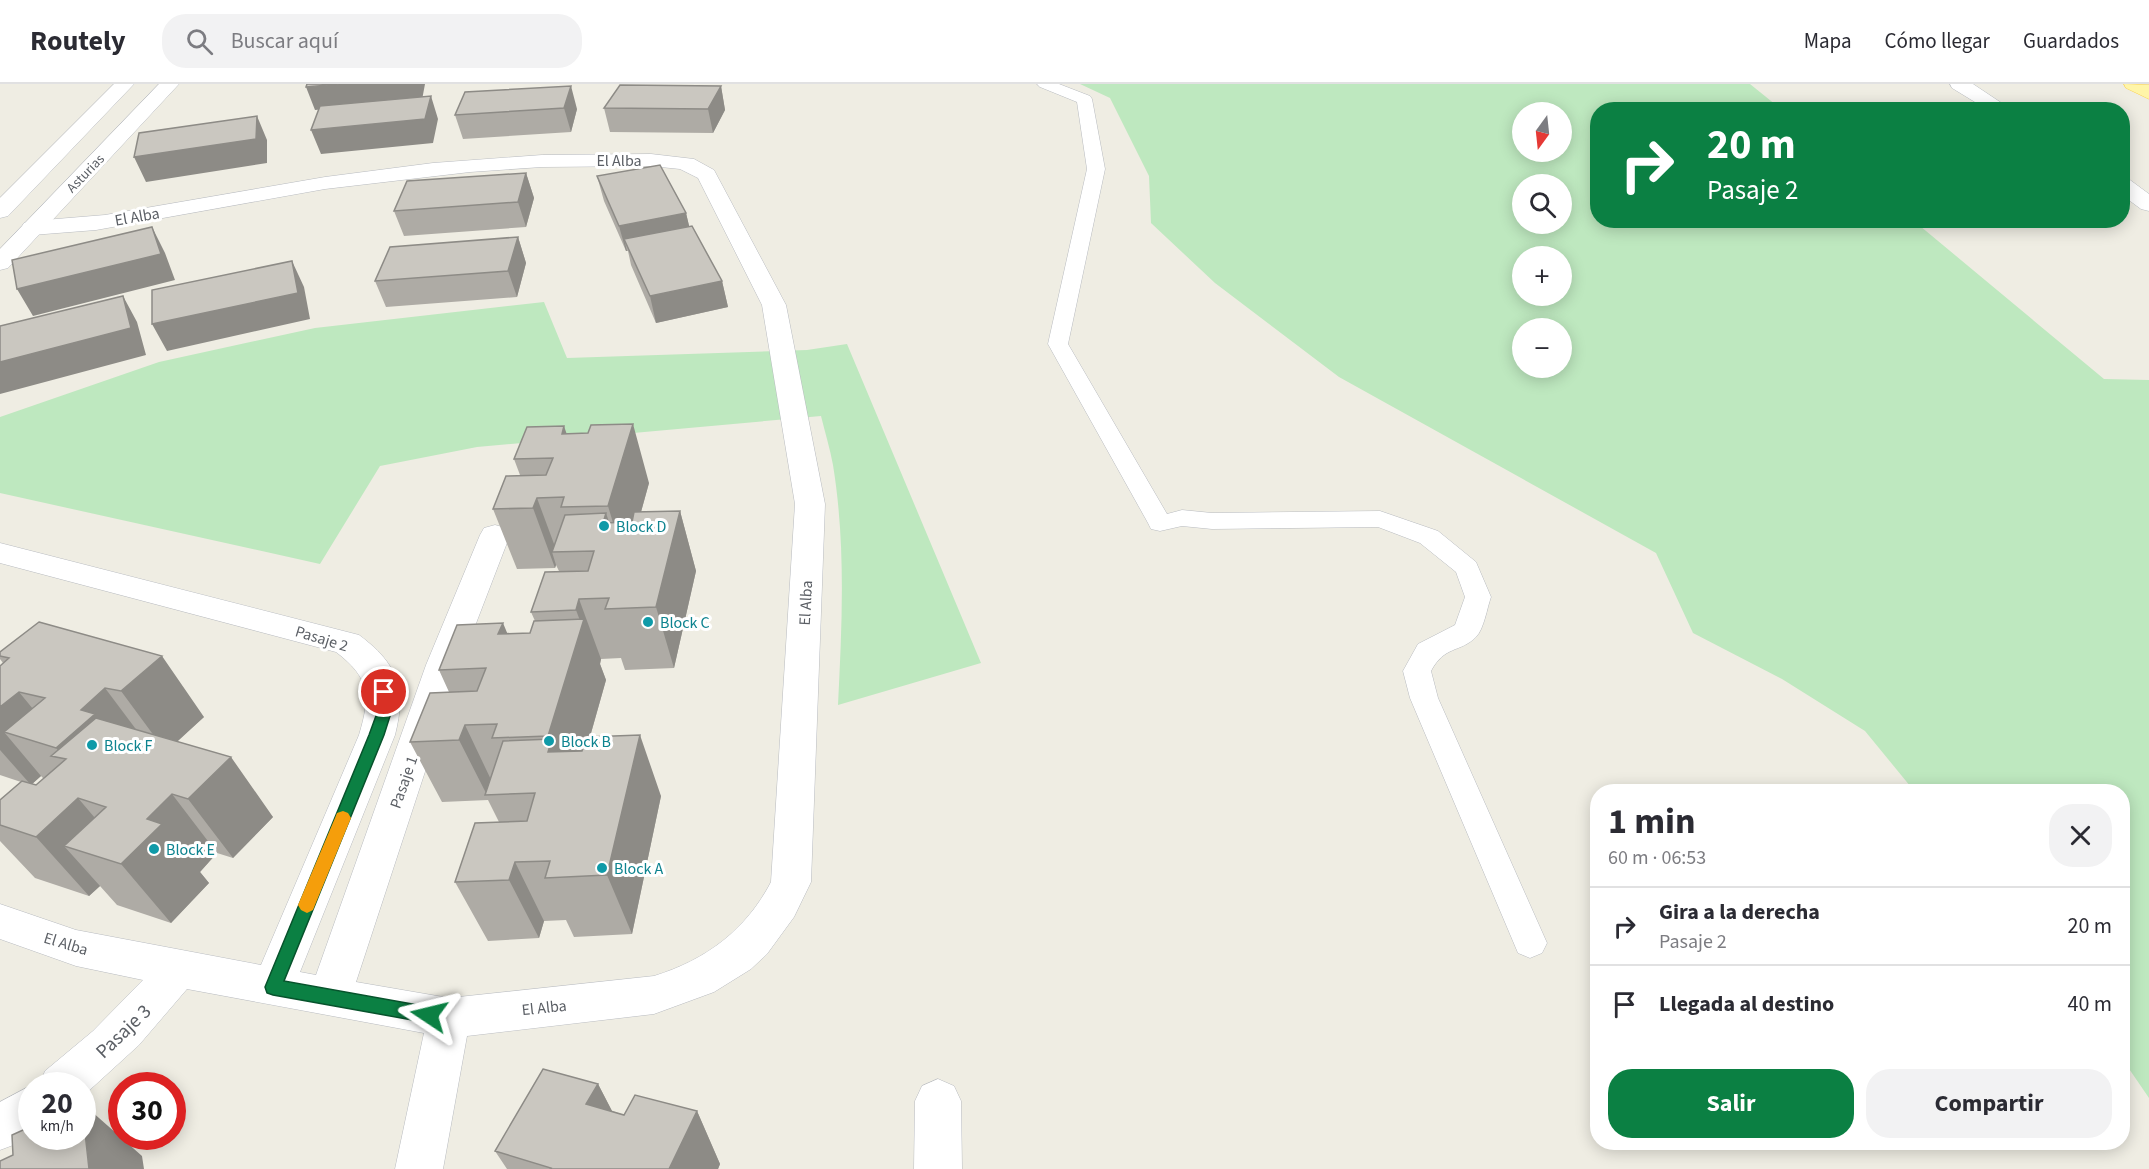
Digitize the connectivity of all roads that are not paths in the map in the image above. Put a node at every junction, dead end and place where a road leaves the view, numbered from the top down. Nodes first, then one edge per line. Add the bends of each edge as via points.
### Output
1 (125, 84) edge
2 (170, 84) edge
3 (1045, 84) edge
4 (1959, 84) edge
5 (2133, 84) edge
6 (2149, 93) edge
7 (1989, 102) edge
8 (2130, 178) edge
9 (2149, 186) edge
10 (2130, 191) edge
11 (2149, 204) edge
12 (0, 210) edge
13 (32, 228) junction
14 (0, 263) edge
15 (495, 535) edge
16 (0, 553) edge
17 (0, 921) edge
18 (1530, 943) dead end
19 (178, 969) junction
20 (273, 987) junction
21 (329, 998) junction
22 (449, 1018) junction
23 (78, 1072) edge
24 (938, 1101) dead end
25 (18, 1116) edge
26 (0, 1128) edge
27 (419, 1169) edge
28 (938, 1169) edge

1 - 12 street
2 - 13 street, Asturias
3 - 18 lane via 1084,99 1096,169 1058,344 1160,522 1182,518 1380,519 1429,537 1467,568 1478,597 1466,631 1428,651 1417,671 1424,698
4 - 7 street
5 - 6 main road
8 - 9 street
10 - 11 street
13 - 14 street, Asturias
13 - 22 street, El Alba via 103,222 383,175 501,163 660,160 686,163 707,174 774,305 810,504 792,882 761,935 735,958 683,987 654,995
15 - 21 street, Pasaje 1 via 444,665
16 - 20 street, Pasaje 2 via 347,643 366,656 379,674 384,713
17 - 19 street, El Alba via 75,948
19 - 20 street, El Alba
19 - 23 street, Pasaje 3 via 119,1037
20 - 21 street, El Alba
21 - 22 street, El Alba
22 - 27 street
24 - 28 street
25 - 26 street

